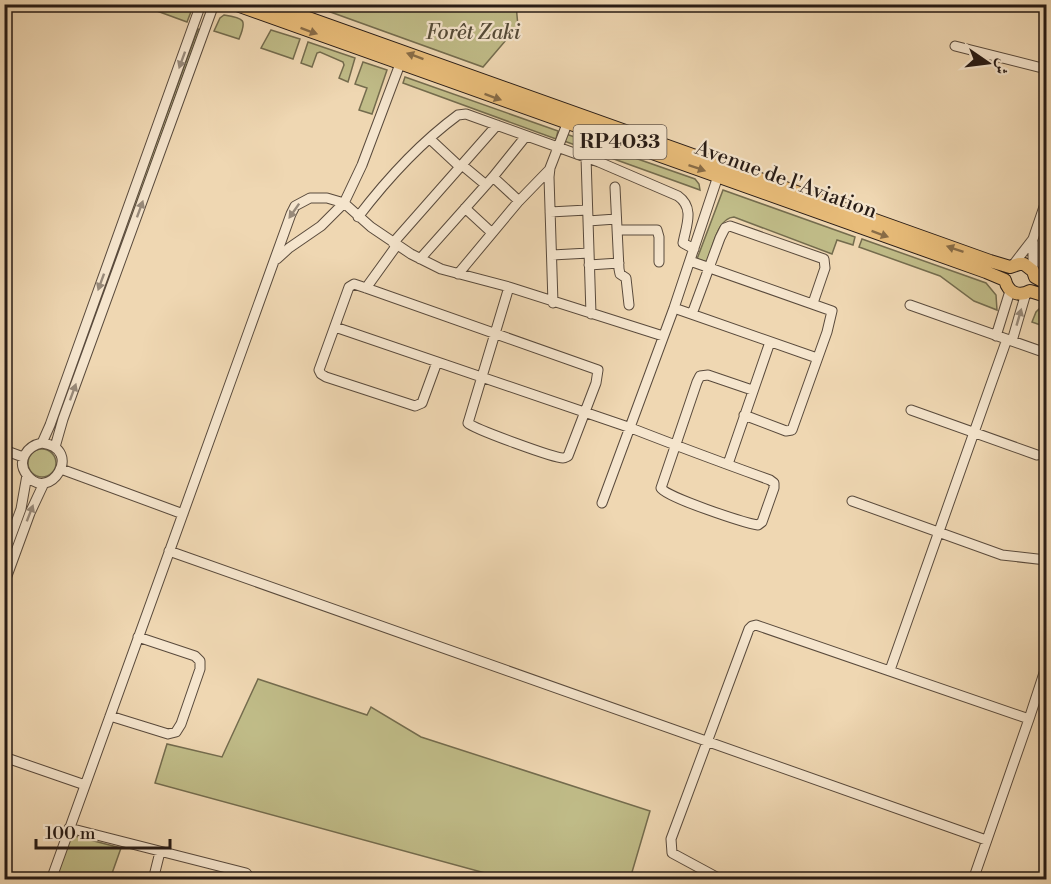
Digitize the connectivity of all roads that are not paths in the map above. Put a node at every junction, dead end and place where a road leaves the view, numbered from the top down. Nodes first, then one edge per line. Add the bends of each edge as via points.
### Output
1 (201, 4) edge
2 (214, 4) edge
3 (234, 4) edge
4 (269, 4) edge
5 (955, 46) dead end
6 (400, 63) junction
7 (1047, 69) edge
8 (567, 123) junction
9 (497, 125) junction
10 (526, 136) junction
11 (430, 139) junction
12 (558, 148) junction
13 (586, 157) junction
14 (461, 166) junction
15 (550, 168) junction
16 (718, 176) junction
17 (490, 181) junction
18 (615, 187) dead end
19 (519, 201) junction
20 (1047, 201) edge
21 (344, 203) junction
22 (465, 208) junction
23 (587, 210) junction
24 (550, 212) junction
25 (358, 217) junction
26 (616, 219) junction
27 (588, 221) junction
28 (1043, 224) edge
29 (617, 230) junction
30 (492, 232) junction
31 (1033, 239) junction
32 (395, 244) junction
33 (694, 249) junction
34 (588, 253) junction
35 (552, 255) junction
36 (420, 259) junction
37 (690, 261) junction
38 (659, 262) dead end
39 (273, 263) junction
40 (619, 263) junction
41 (589, 265) junction
42 (1012, 266) junction
43 (709, 267) junction
44 (458, 274) junction
45 (1038, 277) edge
46 (1008, 286) junction
47 (509, 287) junction
48 (366, 288) junction
49 (1028, 292) junction
50 (1047, 296) edge
51 (553, 303) junction
52 (813, 303) junction
53 (910, 304) dead end
54 (629, 305) dead end
55 (674, 308) junction
56 (591, 314) junction
57 (692, 314) junction
58 (335, 327) junction
59 (496, 334) junction
60 (663, 336) junction
61 (996, 336) junction
62 (1010, 340) junction
63 (770, 342) junction
64 (1047, 353) edge
65 (817, 358) junction
66 (437, 362) junction
67 (482, 377) junction
68 (752, 390) junction
69 (911, 410) dead end
70 (585, 413) junction
71 (744, 415) junction
72 (631, 428) junction
73 (975, 432) junction
74 (42, 443) junction
75 (675, 445) junction
76 (55, 447) junction
77 (4, 450) edge
78 (1037, 455) dead end
79 (24, 457) junction
80 (728, 464) junction
81 (61, 469) junction
82 (27, 475) junction
83 (44, 483) junction
84 (852, 501) dead end
85 (602, 503) dead end
86 (183, 514) junction
87 (939, 531) junction
88 (169, 551) junction
89 (4, 555) edge
90 (1047, 560) edge
91 (7, 566) edge
92 (4, 584) edge
93 (138, 637) junction
94 (1047, 667) edge
95 (890, 670) junction
96 (110, 716) junction
97 (1029, 719) junction
98 (708, 743) junction
99 (4, 757) edge
100 (85, 785) junction
101 (69, 828) junction
102 (986, 840) junction
103 (160, 852) junction
104 (51, 879) edge
105 (153, 879) edge
106 (252, 879) edge
107 (722, 879) edge
108 (972, 879) edge

1 -> 74 street
76 -> 2 street
3 -> 6 main road, Avenue de l'Aviation / RP4033
42 -> 4 main road, Avenue de l'Aviation / RP4033
5 - 7 street
6 -> 8 main road, Avenue de l'Aviation / RP4033
6 - 21 street
8 - 12 street
8 -> 16 main road, Avenue de l'Aviation / RP4033
9 - 10 street
9 - 11 street via 462,114
9 - 14 street
10 - 12 street
10 - 17 street
11 - 14 street
11 - 25 street
12 - 13 street
12 - 15 street
13 - 23 street
13 - 33 street via 682,199 688,211 683,243
14 - 17 street
14 - 32 street
15 - 19 street
15 - 24 street
16 - 33 street
16 -> 46 main road, Avenue de l'Aviation / RP4033 via 986,272
17 - 19 street
17 - 22 street
18 - 26 street
19 - 30 street
20 - 28 street
21 - 25 street
21 - 39 street via 330,219
21 -> 39 street via 319,197 296,207
22 - 30 street
22 - 36 street
23 - 24 street
23 - 27 street
24 - 35 street
25 - 32 street
26 - 27 street
26 - 29 street
27 - 34 street
28 - 31 street
29 - 38 street via 657,230
29 - 40 street
30 - 44 street
31 - 42 street
31 - 45 street
32 - 36 street
32 - 48 street
33 - 37 street
34 - 35 street
34 - 41 street
35 - 51 street
36 - 44 street
37 - 43 street
37 - 55 street
39 - 86 street
40 - 41 street
40 - 54 street via 620,274 626,278
41 - 56 street
42 - 45 main road, Avenue de l'Aviation / RP4033 via 1024,264
42 - 46 main road via 1005,276
43 - 52 street
43 - 52 street via 723,230 730,226 805,250 821,256 825,262
43 - 57 street
44 - 47 street
45 - 49 main road
46 - 49 main road, Avenue de l'Aviation / RP4033 via 1020,294
46 - 61 street
47 - 51 street
47 - 59 street
48 - 58 street via 354,284 349,287
48 - 59 street
49 - 50 main road, Avenue de l'Aviation / RP4033
62 -> 49 street
51 - 56 street
52 - 65 street via 833,312
53 - 61 street
55 - 57 street
55 - 60 street
56 - 60 street
57 - 63 street
58 - 66 street
58 - 66 street via 320,370 322,376 417,406 422,403
59 - 67 street
59 - 70 street via 598,370
60 - 72 street
61 - 62 street
62 - 64 street
62 - 73 street
63 - 65 street
63 - 68 street
65 - 71 street via 791,431
66 - 67 street
67 - 70 street
67 - 70 street via 469,425 534,449 561,458 568,456
68 - 71 street
68 - 75 street via 702,375
69 - 73 street
70 - 72 street
71 - 80 street
72 - 75 street
72 - 85 street
73 - 78 street
73 - 87 street
74 - 76 street
74 - 79 street via 30,447
75 - 80 street
75 - 80 street via 662,491 760,525 774,483
76 - 81 street via 61,457
77 - 79 street
79 - 82 street
81 - 83 street via 55,478
81 - 86 street
82 - 83 street
82 - 89 street via 21,509
91 -> 83 street
84 - 87 street
86 - 88 street
87 - 90 street via 1002,555
87 - 95 street
88 - 93 street
88 - 98 street
91 - 92 street
93 - 96 street
93 - 96 street via 200,661 181,724 176,732 168,734
94 - 97 street
95 - 97 street
95 - 98 street via 752,626
96 - 100 street
97 - 102 street
98 - 102 street
98 - 107 street via 674,830 671,849 675,855
99 - 100 street
100 - 101 street
101 - 103 street
101 - 104 street
102 - 108 street
103 - 105 street
103 - 106 street via 246,873

